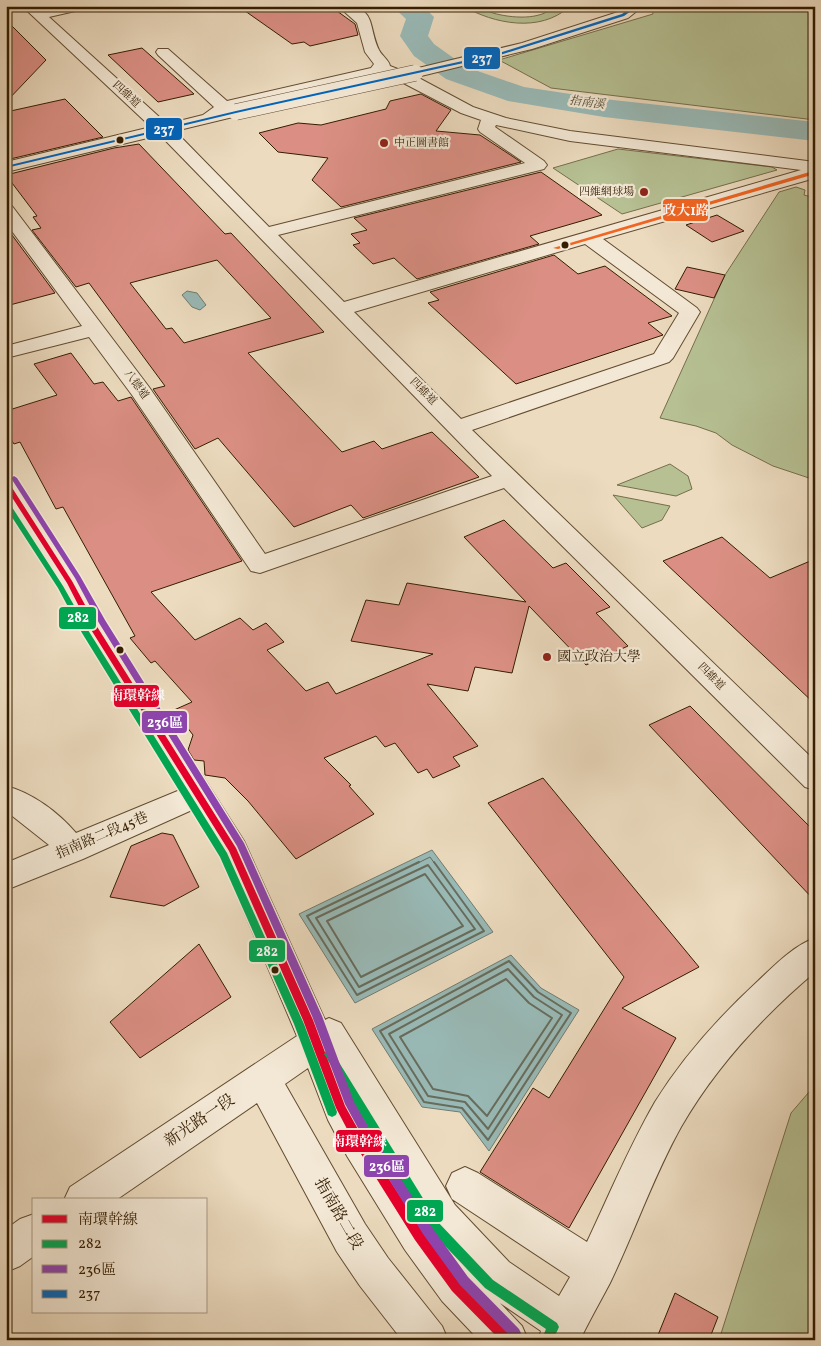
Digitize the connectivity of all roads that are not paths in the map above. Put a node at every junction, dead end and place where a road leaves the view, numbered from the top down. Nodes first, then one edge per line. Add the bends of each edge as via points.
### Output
1 (79, 6) edge
2 (345, 6) edge
3 (636, 6) edge
4 (34, 10) edge
5 (521, 28) dead end
6 (543, 41) junction
7 (163, 52) dead end
8 (384, 71) junction
9 (412, 77) junction
10 (230, 109) junction
11 (209, 118) junction
12 (490, 119) junction
13 (163, 129) junction
14 (6, 167) edge
15 (815, 167) edge
16 (815, 172) edge
17 (6, 210) edge
18 (266, 233) junction
19 (589, 238) junction
20 (340, 309) junction
21 (94, 329) junction
22 (6, 352) edge
23 (458, 428) junction
24 (509, 478) junction
25 (6, 483) edge
26 (815, 779) edge
27 (198, 795) junction
28 (6, 798) edge
29 (72, 850) junction
30 (6, 877) edge
31 (815, 952) edge
32 (316, 1043) junction
33 (263, 1079) junction
34 (465, 1186) dead end
35 (86, 1198) edge
36 (32, 1234) edge
37 (6, 1252) edge
38 (595, 1270) junction
39 (562, 1332) edge
40 (428, 1340) edge
41 (508, 1340) edge

1 - 4 street
2 - 8 street via 362,19 369,47 383,64
3 - 6 street via 623,15
4 - 13 street, 四維道
5 - 6 street
6 - 9 street
7 - 10 street
8 - 9 street
8 - 10 street
9 - 10 street, bridge
9 - 11 street via 242,116
9 - 12 street via 467,110
10 - 11 street
11 - 13 street
12 - 15 street via 570,136
12 - 18 street via 486,129 538,165
13 - 14 street
13 - 18 street, 四維道
16 - 19 street
17 - 21 street, 八德道
18 - 20 street, 四維道
19 - 20 street
19 - 23 street via 690,312 662,358
20 - 23 street, 四維道
21 - 22 street
21 - 24 street, 八德道 via 260,565
23 - 24 street, 四維道
24 - 26 street, 四維道
25 - 27 street
27 - 29 street, 指南路二段45巷
27 - 32 street via 234,850
28 - 29 street via 14,800 56,831
29 - 30 street, 指南路二段45巷
31 - 38 street via 725,1038 682,1092 641,1167
32 - 33 street, 新光路一段
32 - 39 street via 329,1034 441,1219 495,1276
32 - 41 street via 341,1108 408,1220 456,1287
33 - 35 street, 新光路一段
33 - 40 street, 指南路二段 via 351,1238
34 - 38 street
36 - 37 street
38 - 39 street

